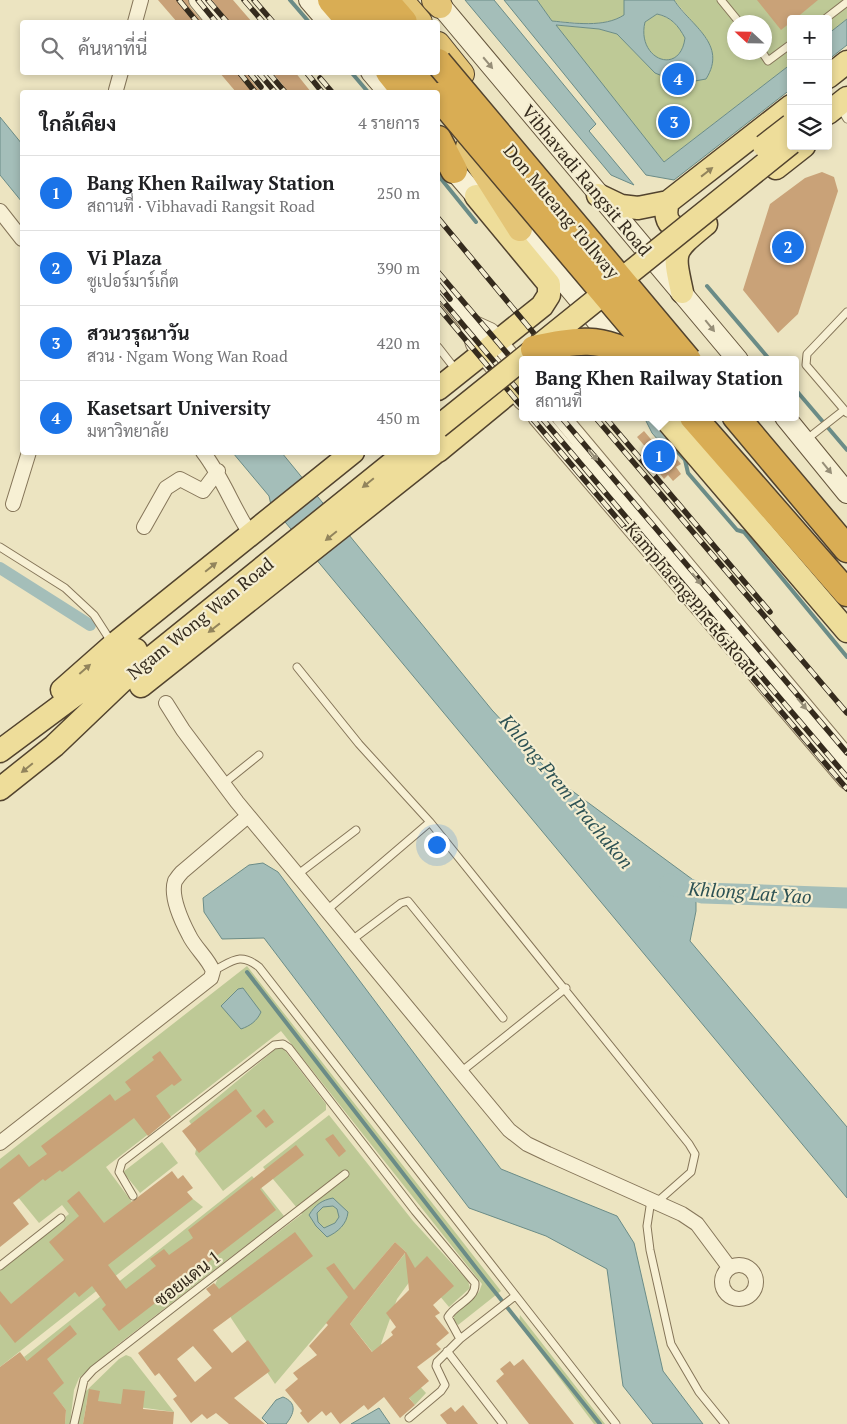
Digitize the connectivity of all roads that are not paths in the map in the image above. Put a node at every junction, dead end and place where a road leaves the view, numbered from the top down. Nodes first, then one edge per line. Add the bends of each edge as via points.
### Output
1 (142, 0) edge
2 (198, 0) edge
3 (309, 0) edge
4 (331, 0) edge
5 (349, 0) edge
6 (357, 0) edge
7 (385, 0) edge
8 (401, 0) edge
9 (721, 0) edge
10 (437, 2) edge
11 (847, 2) edge
12 (733, 15) edge
13 (830, 15) edge
14 (136, 20) edge
15 (214, 20) edge
16 (326, 20) edge
17 (348, 20) edge
18 (365, 20) edge
19 (374, 20) edge
20 (402, 20) edge
21 (418, 20) edge
22 (440, 46) edge
23 (787, 47) edge
24 (772, 58) edge
25 (847, 62) edge
26 (440, 64) edge
27 (832, 74) edge
28 (120, 75) edge
29 (261, 75) edge
30 (374, 75) edge
31 (391, 75) edge
32 (410, 75) edge
33 (420, 75) edge
34 (847, 80) edge
35 (116, 90) dead end
36 (273, 90) edge
37 (386, 90) edge
38 (403, 90) edge
39 (422, 90) edge
40 (432, 90) edge
41 (832, 92) edge
42 (440, 98) edge
43 (787, 109) edge
44 (440, 112) edge
45 (787, 128) edge
46 (440, 145) edge
47 (468, 147) junction
48 (787, 147) edge
49 (799, 150) edge
50 (446, 161) edge
51 (598, 195) junction
52 (476, 196) junction
53 (668, 202) junction
54 (0, 211) edge
55 (703, 226) junction
56 (520, 229) junction
57 (20, 236) edge
58 (440, 288) edge
59 (682, 292) junction
60 (847, 312) edge
61 (490, 348) junction
62 (440, 350) edge
63 (549, 356) edge
64 (557, 356) edge
65 (557, 356) edge
66 (609, 356) edge
67 (627, 356) edge
68 (633, 356) edge
69 (647, 356) edge
70 (658, 356) edge
71 (685, 356) edge
72 (698, 356) edge
73 (735, 356) edge
74 (519, 369) edge
75 (458, 373) junction
76 (519, 381) edge
77 (519, 381) edge
78 (440, 388) edge
79 (440, 390) edge
80 (440, 406) edge
81 (846, 412) edge
82 (540, 421) edge
83 (564, 421) edge
84 (667, 421) edge
85 (681, 421) edge
86 (696, 421) edge
87 (701, 421) edge
88 (713, 421) edge
89 (739, 421) edge
90 (754, 421) edge
91 (788, 421) edge
92 (447, 432) edge
93 (804, 441) junction
94 (440, 446) edge
95 (28, 455) edge
96 (205, 455) edge
97 (350, 455) edge
98 (378, 455) edge
99 (402, 455) edge
100 (433, 455) edge
101 (218, 471) junction
102 (847, 493) edge
103 (13, 504) dead end
104 (144, 528) dead end
105 (847, 529) edge
106 (251, 535) junction
107 (0, 547) edge
108 (847, 549) edge
109 (847, 577) edge
110 (847, 593) edge
111 (847, 619) edge
112 (847, 632) edge
113 (113, 645) junction
114 (297, 668) dead end
115 (116, 676) junction
116 (166, 703) dead end
117 (5, 746) edge
118 (54, 746) junction
119 (259, 755) dead end
120 (847, 758) edge
121 (847, 780) edge
122 (223, 784) junction
123 (0, 790) edge
124 (248, 816) junction
125 (430, 822) junction
126 (356, 830) dead end
127 (297, 875) junction
128 (326, 910) junction
129 (352, 940) junction
130 (213, 971) junction
131 (566, 988) junction
132 (503, 1018) dead end
133 (462, 1071) junction
134 (0, 1143) edge
135 (346, 1174) dead end
136 (134, 1196) dead end
137 (654, 1201) junction
138 (61, 1218) dead end
139 (0, 1266) edge
140 (730, 1267) dead end
141 (515, 1296) junction
142 (460, 1339) junction
143 (447, 1352) junction
144 (408, 1418) dead end
145 (74, 1424) edge
146 (503, 1424) edge
147 (616, 1424) edge
148 (726, 1424) edge

1 - 14 street
2 - 15 street
3 - 16 main road
4 - 17 highway
5 - 18 highway
6 - 19 highway
7 - 20 highway
8 - 21 highway
9 - 12 lane
10 -> 51 main road, Vibhavadi Rangsit Road
11 - 13 lane
22 - 72 highway, Vibhavadi Rangsit Road via 598,241
23 - 24 lane
25 - 27 main road
26 - 71 highway, Don Mueang Tollway, bridge
28 - 35 street
29 - 36 street
30 - 37 main road
31 - 38 highway
32 - 39 highway
33 - 40 highway
34 - 41 main road
42 - 70 highway, Don Mueang Tollway, bridge
53 -> 43 main road
44 - 47 highway
45 - 80 main road, bridge
46 - 50 highway
47 - 56 highway
47 - 69 highway
48 - 63 main road, bridge
49 - 55 main road
50 - 52 main road
51 - 53 main road via 621,206 638,208
51 - 59 main road, Vibhavadi Rangsit Road
52 - 56 main road
52 - 61 main road via 549,284 549,295 542,306
53 - 55 main road via 666,220 676,229 690,230
54 - 57 street
55 - 59 main road via 679,248 676,256
56 - 67 main road
58 - 61 street via 468,322 475,344
59 -> 73 main road, Vibhavadi Rangsit Road
60 - 81 lane via 805,359 806,365
61 - 74 street
61 - 75 main road
62 - 75 lane
64 - 66 main road via 569,348 585,345
65 - 68 highway, bridge via 583,340 604,343
75 - 78 main road
76 - 92 main road, bridge
77 - 92 main road
79 - 92 main road via 455,389 472,410 471,418
81 - 93 lane
82 - 121 street, Kamphaeng Phet 6 Road
83 -> 120 street, Kamphaeng Phet 6 Road
84 - 112 main road
85 - 111 main road
86 - 110 highway
87 - 110 highway
88 - 109 highway
89 - 108 highway
90 - 105 highway
91 - 93 main road
92 - 94 main road
93 -> 102 main road
95 - 103 street
96 - 101 street
97 - 106 main road
98 - 115 main road, Ngam Wong Wan Road
99 -> 115 main road, Ngam Wong Wan Road
100 -> 118 main road via 116,705
101 - 104 street via 203,491 180,479 166,488
101 - 106 street via 235,510
113 -> 106 main road
107 - 113 lane via 65,588 94,615
117 -> 113 main road
114 - 125 lane via 359,744
115 - 117 main road, Ngam Wong Wan Road
115 - 118 main road, Ngam Wong Wan Road
116 - 122 street
118 -> 123 main road, Ngam Wong Wan Road
119 - 122 lane
122 - 124 street
124 - 127 street
124 - 130 street via 182,872 175,882 174,893 189,936
125 - 128 lane
125 - 131 lane
126 - 127 lane
127 - 128 street
128 - 129 street
129 - 132 lane via 400,903 408,901
129 - 133 street
130 - 134 street via 211,978
130 - 141 lane via 245,958 260,967
131 - 133 lane
131 - 137 lane via 695,1154 691,1172
133 - 137 street via 509,1130 527,1144
135 - 145 lane, ซอยแดน 1 via 93,1370 84,1380
136 - 142 lane via 119,1172 122,1162 265,1051 283,1044 475,1283 469,1297 448,1317
137 - 140 street via 697,1224
137 - 148 lane via 646,1226 671,1344 698,1392
138 - 139 lane
141 - 142 lane
141 - 147 lane
142 - 143 lane
143 - 144 lane via 436,1366 445,1385
143 - 146 lane

